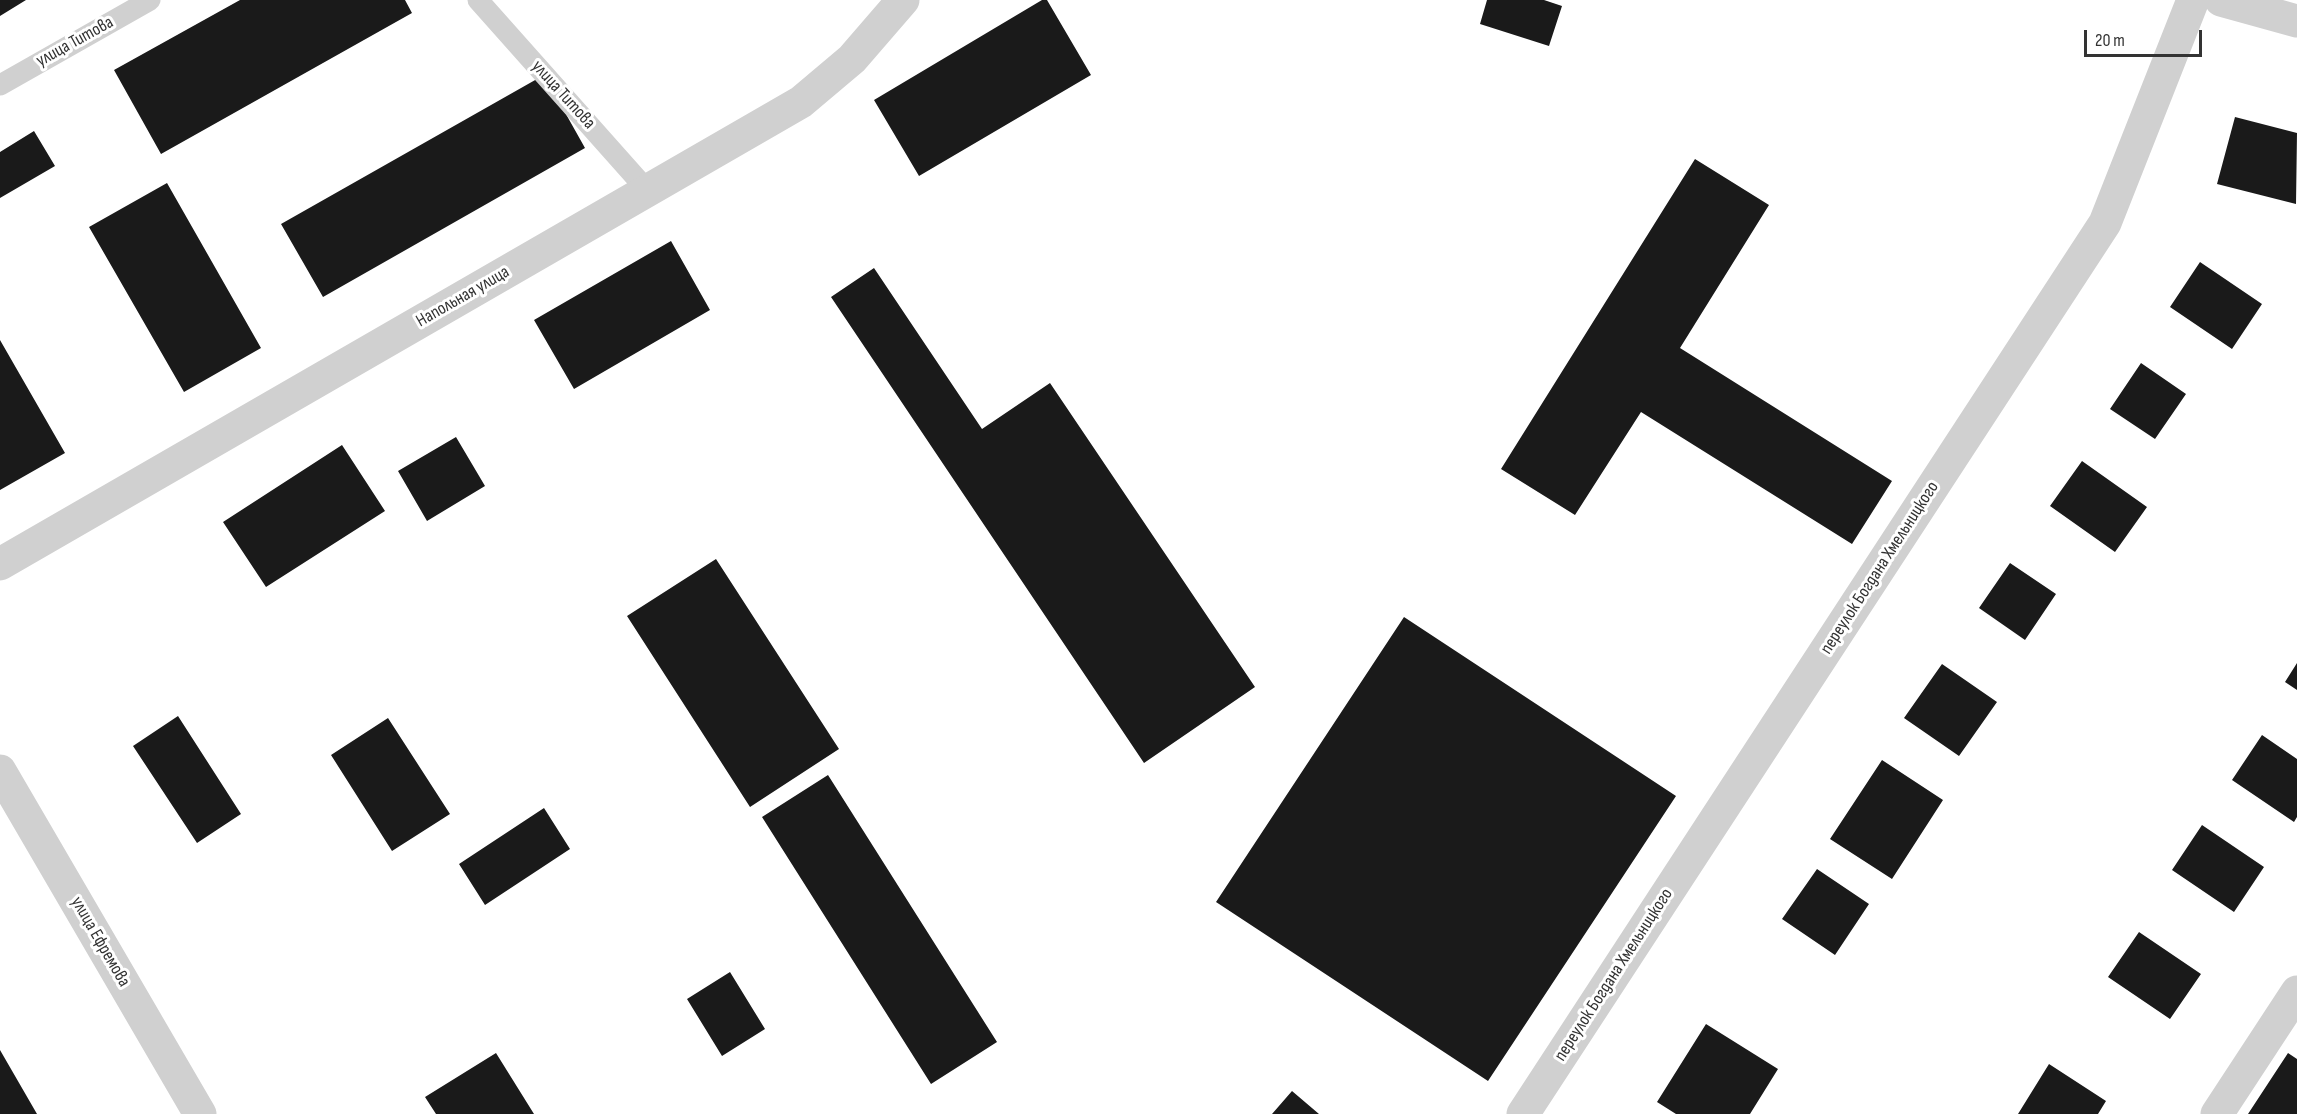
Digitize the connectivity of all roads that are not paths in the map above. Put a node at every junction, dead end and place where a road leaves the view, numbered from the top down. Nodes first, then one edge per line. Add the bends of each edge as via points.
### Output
1 (150, 0) edge
2 (478, 0) edge
3 (903, 0) edge
4 (2193, 0) edge
5 (2221, 0) edge
6 (2297, 21) edge
7 (0, 85) edge
8 (648, 190) junction
9 (0, 564) edge
10 (0, 771) edge
11 (2297, 992) edge
12 (200, 1114) edge
13 (1523, 1114) edge
14 (2217, 1114) edge

1 - 7 lane, улица Титова
2 - 8 lane, улица Титова
3 - 8 street, Напольная улица via 852,59 801,102
4 - 13 street, переулок Богдана Хмельницкого via 2105,223
5 - 6 street
8 - 9 street, Напольная улица
10 - 12 street, улица Ефремова
11 - 14 street

